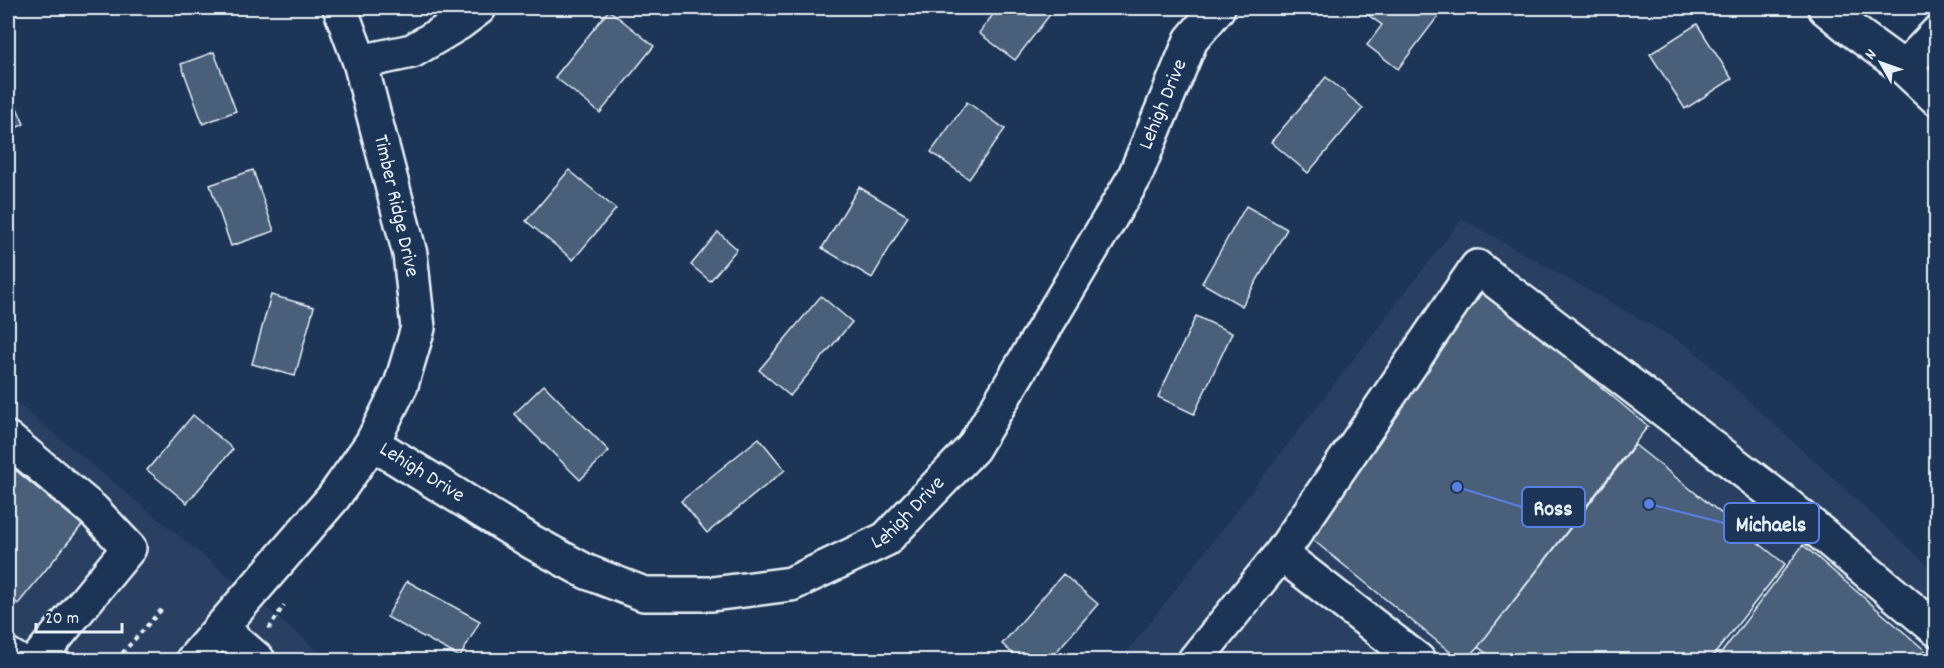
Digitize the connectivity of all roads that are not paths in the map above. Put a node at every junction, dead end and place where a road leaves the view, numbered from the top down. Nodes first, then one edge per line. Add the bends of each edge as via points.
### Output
1 (340, 8) edge
2 (479, 8) edge
3 (1218, 8) edge
4 (1825, 8) edge
5 (1936, 34) edge
6 (360, 62) junction
7 (1904, 68) junction
8 (1936, 98) edge
9 (8, 440) edge
10 (372, 443) junction
11 (1281, 554) junction
12 (221, 628) junction
13 (1936, 629) edge
14 (8, 655) edge
15 (16, 660) edge
16 (37, 660) edge
17 (193, 660) edge
18 (258, 660) edge
19 (1195, 660) edge
20 (1418, 660) edge

1 - 6 street, Timber Ridge Drive
2 - 6 street via 412,51
3 - 10 street, Lehigh Drive via 1191,40 1134,178 973,448 886,539 790,584 712,594 644,594 587,572 532,542
4 - 7 street
5 - 7 street
6 - 10 street, Timber Ridge Drive via 410,254 418,328 402,385
7 - 8 street
9 - 16 street via 93,510 129,548
10 - 12 street, Timber Ridge Drive via 333,498
11 - 13 street via 1477,267 1780,499
11 - 19 street
11 - 20 street
12 - 17 street, Timber Ridge Drive
12 - 18 street
14 - 15 street

